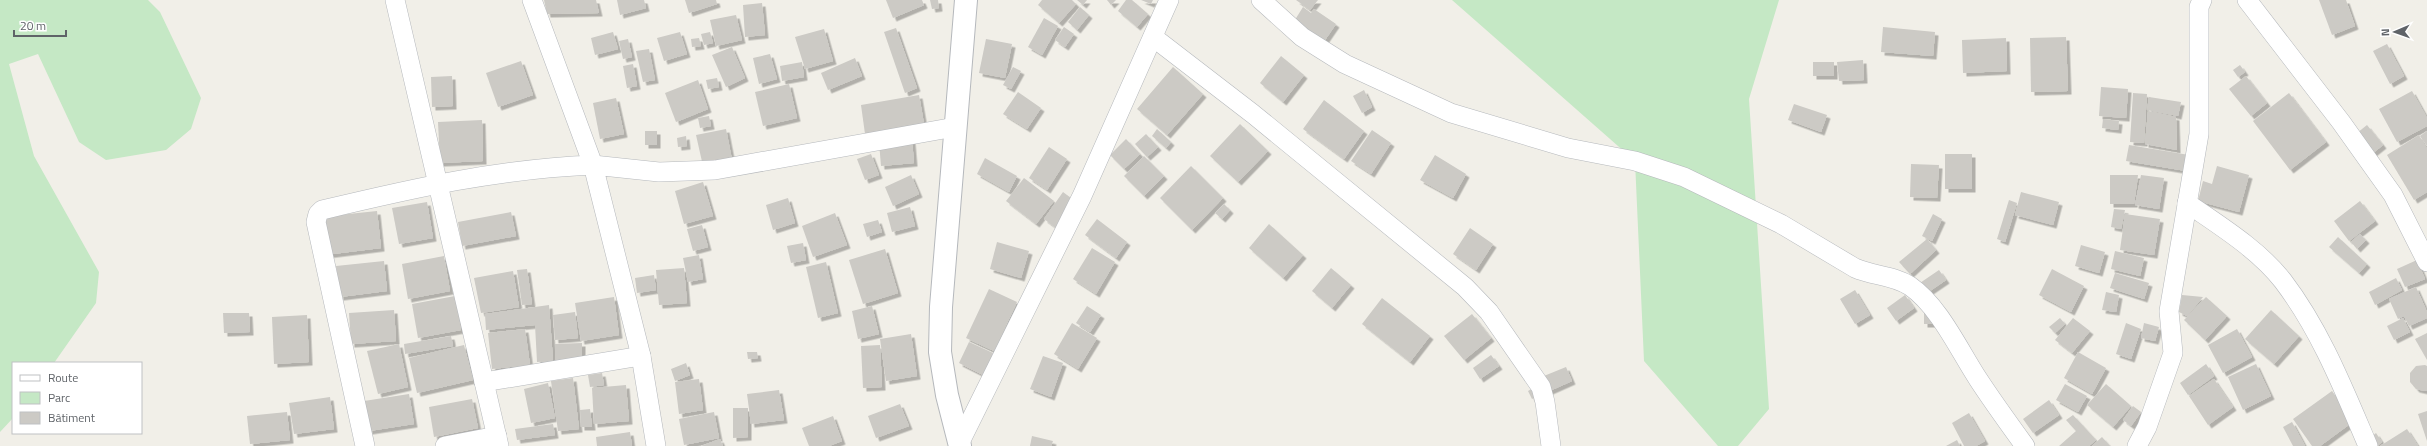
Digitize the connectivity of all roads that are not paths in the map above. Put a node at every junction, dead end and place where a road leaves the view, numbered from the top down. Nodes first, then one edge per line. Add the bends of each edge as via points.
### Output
1 (395, 0) edge
2 (532, 0) edge
3 (966, 0) edge
4 (1169, 0) edge
5 (1261, 0) edge
6 (2202, 0) edge
7 (2247, 0) edge
8 (1153, 37) junction
9 (955, 126) junction
10 (593, 165) junction
11 (436, 183) junction
12 (2187, 203) junction
13 (2427, 262) edge
14 (640, 356) junction
15 (484, 382) junction
16 (498, 441) edge
17 (960, 444) edge
18 (365, 446) edge
19 (445, 446) edge
20 (656, 446) edge
21 (1551, 446) edge
22 (2026, 446) edge
23 (2137, 446) edge
24 (2368, 446) edge

1 - 11 street
2 - 10 street
3 - 9 street
4 - 8 street
5 - 22 street via 1302,37 1345,64 1451,113 1568,148 1635,161 1684,177 1781,224 1855,268 1867,273 1889,276 1909,286 1933,308 1988,394
6 - 12 street via 2199,7 2199,134
7 - 13 street via 2341,122 2393,195
8 - 17 street via 1082,196
8 - 21 street via 1253,114 1465,287 1489,312 1541,387
9 - 10 street via 715,170 659,172
9 - 17 street via 940,352 947,395
10 - 11 street via 506,171
10 - 14 street
11 - 15 street
11 - 18 street via 322,210 318,214 316,222 325,268
12 - 23 street via 2169,311 2173,353 2147,427
12 - 24 street via 2244,243 2283,281 2316,332
14 - 15 street
14 - 20 street
15 - 16 street
16 - 19 street

